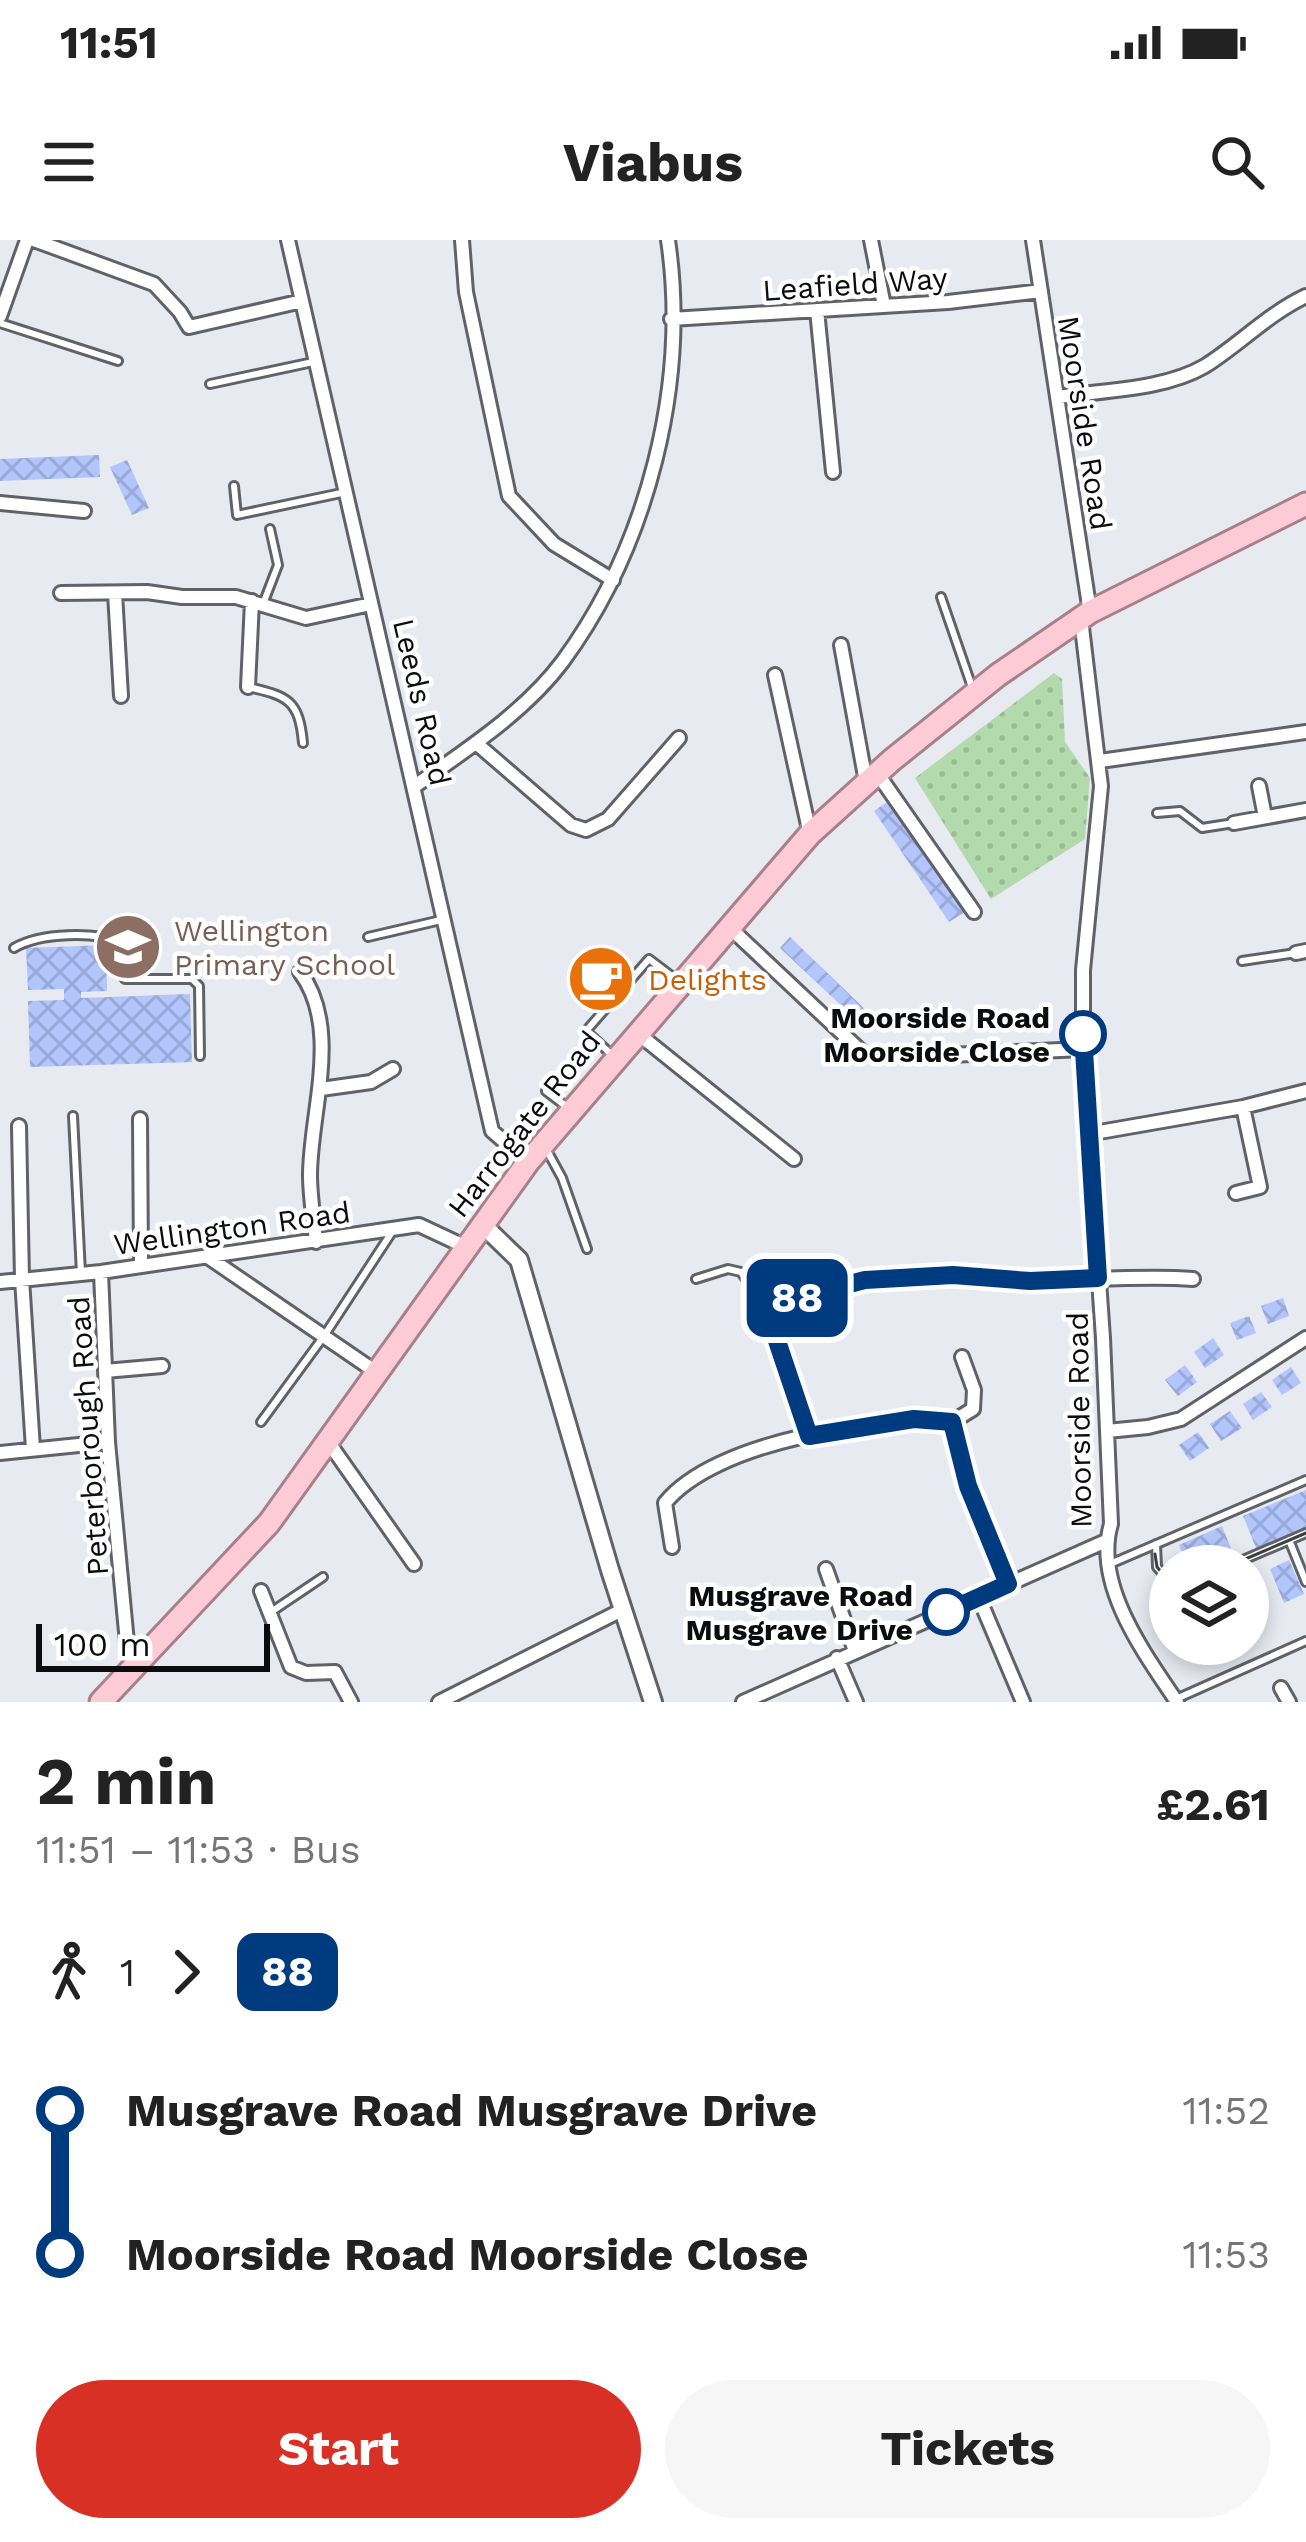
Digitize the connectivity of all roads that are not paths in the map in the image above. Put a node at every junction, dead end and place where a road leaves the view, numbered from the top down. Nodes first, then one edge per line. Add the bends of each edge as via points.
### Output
1 (31, 240) edge
2 (288, 240) edge
3 (462, 240) edge
4 (668, 240) edge
5 (871, 240) edge
6 (1033, 240) edge
7 (1041, 291) junction
8 (1306, 296) edge
9 (302, 301) junction
10 (884, 306) junction
11 (817, 310) junction
12 (671, 319) junction
13 (0, 320) edge
14 (118, 361) dead end
15 (316, 361) junction
16 (210, 383) dead end
17 (1058, 397) junction
18 (833, 472) dead end
19 (234, 486) dead end
20 (346, 492) junction
21 (0, 502) edge
22 (1306, 504) edge
23 (84, 512) dead end
24 (270, 530) dead end
25 (613, 580) junction
26 (61, 593) dead end
27 (116, 593) junction
28 (941, 597) dead end
29 (257, 603) junction
30 (371, 604) junction
31 (1085, 615) junction
32 (841, 645) dead end
33 (775, 675) dead end
34 (248, 687) joint
35 (974, 694) junction
36 (121, 696) dead end
37 (1306, 732) edge
38 (679, 738) dead end
39 (303, 743) dead end
40 (476, 743) junction
41 (1100, 761) junction
42 (872, 778) junction
43 (415, 786) junction
44 (1259, 786) dead end
45 (1306, 810) edge
46 (1157, 813) dead end
47 (1265, 817) junction
48 (1234, 823) joint
49 (810, 834) junction
50 (974, 912) dead end
51 (444, 919) junction
52 (728, 926) junction
53 (368, 937) dead end
54 (14, 949) dead end
55 (1303, 955) edge
56 (1242, 961) dead end
57 (300, 972) dead end
58 (679, 982) junction
59 (636, 1032) junction
60 (1082, 1048) junction
61 (862, 1052) dead end
62 (948, 1055) dead end
63 (200, 1056) dead end
64 (614, 1057) junction
65 (393, 1069) dead end
66 (321, 1089) junction
67 (546, 1091) dead end
68 (1306, 1091) edge
69 (1243, 1107) junction
70 (571, 1110) junction
71 (73, 1116) dead end
72 (140, 1119) dead end
73 (19, 1126) dead end
74 (1088, 1133) junction
75 (543, 1144) junction
76 (794, 1159) dead end
77 (528, 1162) junction
78 (1236, 1193) dead end
79 (482, 1224) junction
80 (394, 1228) junction
81 (316, 1242) junction
82 (466, 1247) junction
83 (587, 1249) dead end
84 (207, 1256) junction
85 (141, 1264) junction
86 (101, 1272) junction
87 (81, 1273) junction
88 (1098, 1278) junction
89 (696, 1279) dead end
90 (1193, 1279) dead end
91 (22, 1280) junction
92 (0, 1282) edge
93 (767, 1311) junction
94 (324, 1336) junction
95 (1306, 1338) edge
96 (962, 1357) dead end
97 (162, 1366) dead end
98 (105, 1371) junction
99 (376, 1372) junction
100 (261, 1422) dead end
101 (952, 1422) junction
102 (1107, 1431) junction
103 (809, 1436) junction
104 (108, 1442) junction
105 (329, 1443) junction
106 (33, 1449) junction
107 (0, 1453) edge
108 (1306, 1480) edge
109 (1306, 1533) edge
110 (1289, 1540) junction
111 (1106, 1541) junction
112 (1156, 1544) joint
113 (672, 1547) dead end
114 (1269, 1549) edge
115 (414, 1564) dead end
116 (1110, 1564) junction
117 (826, 1569) dead end
118 (323, 1577) dead end
119 (1306, 1582) edge
120 (1008, 1584) junction
121 (261, 1591) dead end
122 (979, 1598) junction
123 (622, 1610) junction
124 (269, 1614) junction
125 (1306, 1641) edge
126 (855, 1651) junction
127 (838, 1658) junction
128 (138, 1664) junction
129 (1281, 1688) dead end
130 (109, 1699) edge
131 (649, 1700) edge
132 (1177, 1701) edge
133 (351, 1702) edge
134 (439, 1702) edge
135 (743, 1702) edge
136 (856, 1702) edge
137 (1023, 1702) edge
138 (1289, 1702) edge

1 - 9 street via 154,284 189,327
1 - 13 street
2 - 9 street, Leeds Road
3 - 25 street via 509,496 554,544
4 - 12 street
5 - 10 street
6 - 7 street, Moorside Road
7 - 10 street, Leafield Way
7 - 17 street, Moorside Road
8 - 17 street via 1202,368
9 - 15 street, Leeds Road
10 - 11 street, Leafield Way
11 - 12 street, Leafield Way
11 - 18 street
12 - 25 street via 651,479
13 - 14 lane
15 - 16 lane
15 - 20 street, Leeds Road
17 - 31 street, Moorside Road
19 - 20 lane via 238,515
20 - 30 street, Leeds Road
21 - 23 street
22 - 31 highway, Harrogate Road
24 - 29 lane via 278,565
25 - 40 street via 561,664
26 - 27 street
27 - 29 street
27 - 36 street
28 - 35 lane
29 - 30 street via 307,618
29 - 34 street
30 - 43 street, Leeds Road
31 - 35 highway, Harrogate Road
31 - 41 street, Moorside Road
32 - 42 street
33 - 49 street
34 - 39 lane via 294,706
35 - 42 highway, Harrogate Road
37 - 41 street
38 - 40 street via 608,819 586,830
40 - 43 street
41 - 60 street, Moorside Road
42 - 49 highway, Harrogate Road
42 - 50 street
43 - 51 street, Leeds Road
44 - 47 street
45 - 47 street
46 - 48 lane via 1180,811 1202,828
47 - 48 street
49 - 52 highway, Harrogate Road
51 - 53 lane
51 - 77 street, Leeds Road via 492,1131
52 - 58 highway, Harrogate Road
52 - 61 street
54 - 63 lane via 30,939 110,937 124,942 125,979 191,979 200,986
55 - 56 lane
57 - 66 street via 314,990
58 - 59 highway, Harrogate Road
58 - 64 lane via 649,959 586,1031
59 - 64 highway, Harrogate Road
59 - 76 street
60 - 62 street
60 - 74 street, Moorside Road
64 - 70 highway, Harrogate Road
65 - 66 street via 370,1082
66 - 81 street via 310,1174
67 - 70 lane
68 - 69 street
69 - 74 street
69 - 78 street via 1260,1186
70 - 75 highway, Harrogate Road
71 - 87 lane
72 - 85 street
73 - 91 street
74 - 88 street, Moorside Road
75 - 77 highway, Harrogate Road
75 - 83 lane
77 - 79 highway, Harrogate Road
79 - 82 highway, Harrogate Road
79 - 123 street via 519,1260
80 - 81 street, Wellington Road
80 - 82 street, Wellington Road via 419,1225
80 - 94 lane
81 - 84 street, Wellington Road
82 - 99 highway, Harrogate Road
84 - 85 street, Wellington Road
84 - 94 street
85 - 86 street, Wellington Road
86 - 87 street, Wellington Road
86 - 98 street, Peterborough Road
87 - 91 street, Wellington Road
88 - 90 street
88 - 93 street via 865,1280
88 - 102 street, Moorside Road
89 - 93 lane via 741,1272
91 - 92 street, Wellington Road
91 - 106 street
93 - 103 street
94 - 99 street
94 - 100 lane
95 - 102 street via 1180,1419
96 - 101 street via 973,1409
97 - 98 street
98 - 104 street, Peterborough Road
99 - 105 highway, Harrogate Road
101 - 103 street via 914,1419
101 - 120 street
102 - 111 street, Moorside Road
103 - 113 street via 719,1463 671,1496 664,1510
104 - 106 street
104 - 128 street, Peterborough Road via 128,1653
105 - 115 street
105 - 128 highway, Harrogate Road via 269,1522
106 - 107 street
108 - 112 lane
109 - 110 lane
110 - 114 lane
110 - 119 lane
111 - 116 street, Moorside Road
111 - 120 street
112 - 116 lane
116 - 132 street, Moorside Road via 1136,1638
117 - 126 street
118 - 124 lane
120 - 122 street
121 - 124 street
122 - 126 street
122 - 137 street
123 - 131 street
123 - 134 street
124 - 133 street via 291,1667 334,1672
125 - 132 lane
126 - 127 street
127 - 135 street
127 - 136 street
128 - 130 highway, Harrogate Road
129 - 138 street

